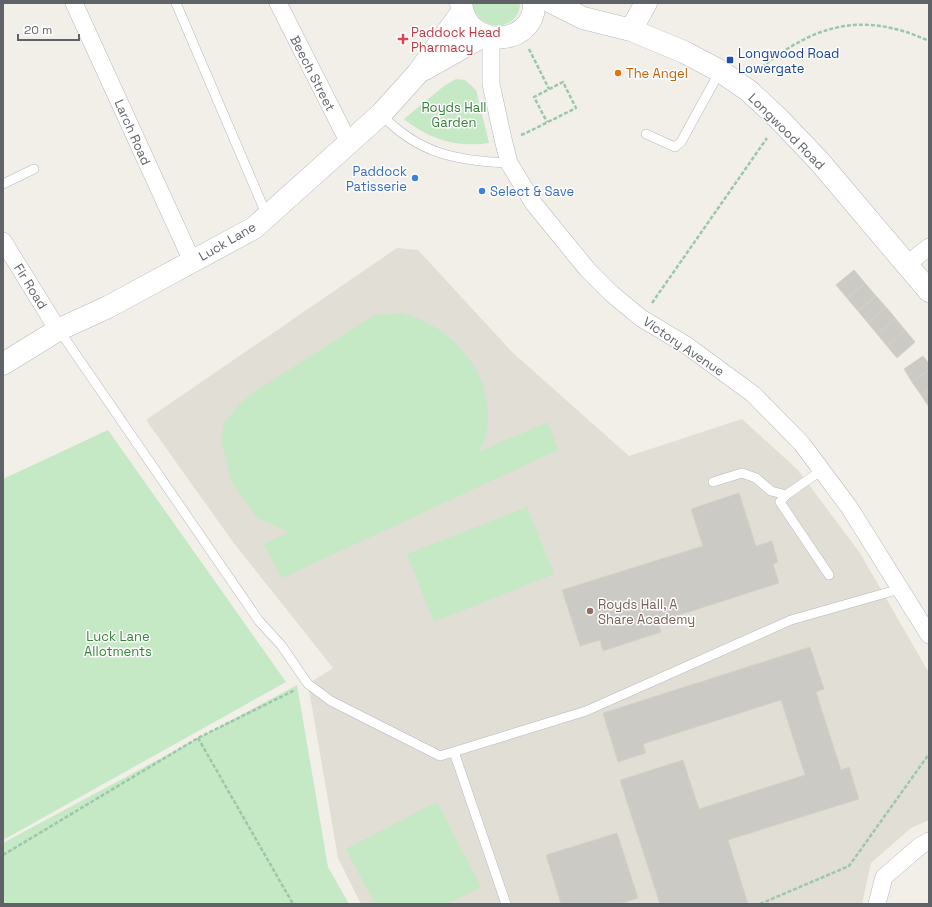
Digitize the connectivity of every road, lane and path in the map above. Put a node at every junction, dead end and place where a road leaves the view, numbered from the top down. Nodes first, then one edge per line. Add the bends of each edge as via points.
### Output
1 (74, 3) edge
2 (176, 3) edge
3 (278, 3) edge
4 (553, 3) edge
5 (646, 3) edge
6 (462, 8) edge
7 (532, 11) edge
8 (583, 18) junction
9 (631, 30) junction
10 (487, 36) junction
11 (929, 41) edge
12 (528, 48) dead end
13 (720, 71) junction
14 (418, 73) junction
15 (740, 85) junction
16 (549, 89) junction
17 (381, 114) junction
18 (780, 120) junction
19 (547, 122) junction
20 (646, 134) dead end
21 (503, 139) junction
22 (349, 143) junction
23 (509, 164) junction
24 (34, 169) dead end
25 (3, 184) edge
26 (267, 216) junction
27 (3, 242) edge
28 (929, 247) edge
29 (192, 261) junction
30 (907, 264) junction
31 (929, 291) edge
32 (641, 318) junction
33 (58, 330) junction
34 (3, 364) edge
35 (822, 470) junction
36 (713, 482) dead end
37 (786, 495) junction
38 (829, 574) dead end
39 (900, 589) junction
40 (929, 635) edge
41 (308, 684) junction
42 (198, 738) junction
43 (454, 752) junction
44 (929, 754) edge
45 (929, 841) edge
46 (3, 855) edge
47 (293, 904) edge
48 (506, 904) edge
49 (760, 904) edge
50 (877, 904) edge

1 - 29 street, Larch Road
2 - 26 lane
3 - 22 street, Beech Street
4 - 8 street, Longwood Road
5 - 9 street
6 - 10 street via 466,21 474,30
6 - 14 street, Luck Lane
7 - 8 street, Longwood Road
7 - 10 street via 516,33 498,39
8 - 9 street, Longwood Road
9 - 13 street, Longwood Road via 684,52
10 - 14 street, Luck Lane
10 - 21 street, Victory Avenue via 491,84
11 - 15 path via 912,33 876,24 847,25 823,30 799,41
12 - 16 path
13 - 15 street, Longwood Road
13 - 20 lane via 681,142 675,147
14 - 17 street, Luck Lane
15 - 18 street, Longwood Road
16 - 19 path via 534,97
16 - 19 path via 563,82 576,108
17 - 22 street, Luck Lane
17 - 23 lane via 411,140 433,151 474,162
18 - 30 street, Longwood Road via 819,161
18 - 32 path
19 - 21 path via 526,133
21 - 23 street, Victory Avenue
22 - 26 street, Luck Lane
23 - 32 street, Victory Avenue via 534,204 560,238 612,294
24 - 25 lane
26 - 29 street, Luck Lane via 254,228
27 - 33 street, Fir Road
28 - 30 street
29 - 33 street, Luck Lane via 108,307
30 - 31 street, Longwood Road
32 - 35 street, Victory Avenue via 686,345 753,394 802,444
33 - 34 street, Luck Lane
33 - 41 lane via 259,620 281,645
35 - 37 lane
35 - 39 street, Victory Avenue via 849,507
36 - 37 lane via 742,473 756,478 771,491
37 - 38 lane via 780,502
39 - 40 street, Victory Avenue
39 - 43 lane via 791,620 586,711
41 - 42 path
41 - 43 lane via 331,701 440,756
42 - 46 path
42 - 47 path
43 - 48 lane
44 - 49 path via 849,866
45 - 50 street via 884,878

